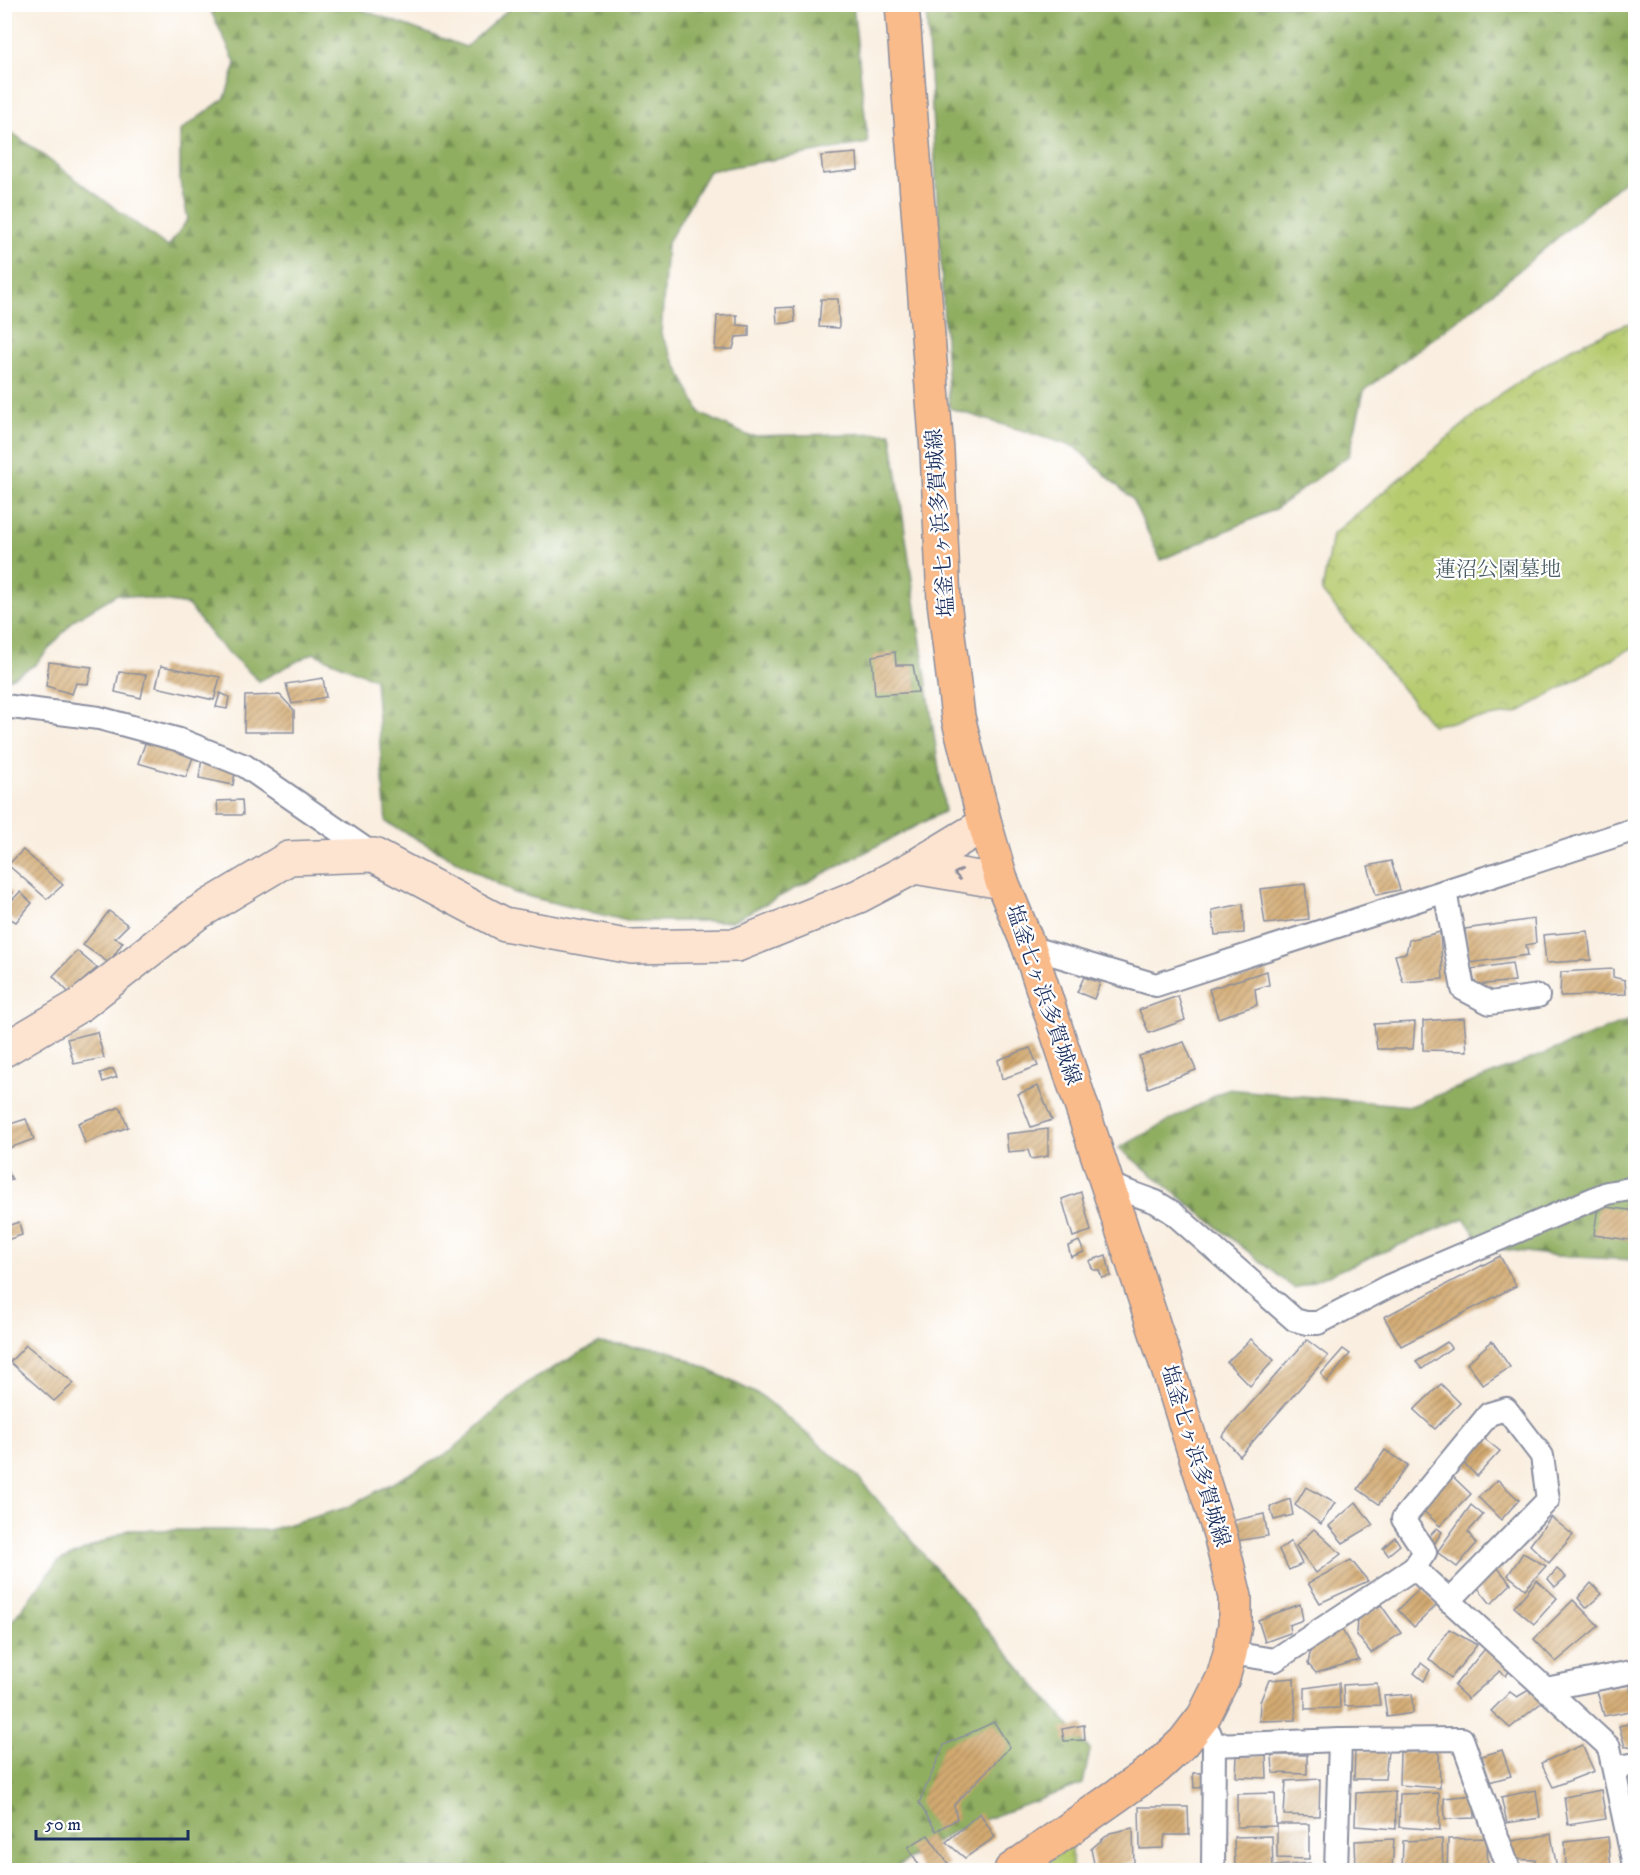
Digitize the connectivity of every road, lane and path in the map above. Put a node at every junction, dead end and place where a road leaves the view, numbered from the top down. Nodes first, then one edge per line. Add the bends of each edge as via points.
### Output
1 (902, 4) edge
2 (4, 706) edge
3 (985, 824) junction
4 (1635, 829) edge
5 (374, 855) junction
6 (914, 867) junction
7 (1002, 882) junction
8 (1445, 891) junction
9 (1029, 947) junction
10 (1538, 996) dead end
11 (4, 1050) edge
12 (1107, 1184) junction
13 (1635, 1188) edge
14 (1414, 1568) junction
15 (1449, 1601) junction
16 (1230, 1653) junction
17 (1635, 1671) edge
18 (1546, 1689) junction
19 (1209, 1730) junction
20 (1340, 1740) junction
21 (1624, 1766) edge
22 (1634, 1863) edge
23 (1011, 1870) edge
24 (1213, 1870) edge
25 (1336, 1870) edge
26 (1509, 1870) edge

1 - 3 main road, 塩釜七ヶ浜多賀城線 via 937,451 944,601 958,717
2 - 5 street via 99,718 180,740 245,766
3 - 6 street
3 - 7 main road, 塩釜七ヶ浜多賀城線
4 - 8 street
5 - 6 street via 504,924 632,947 737,945 859,896
5 - 11 street via 289,858 196,914 80,1005
7 -> 6 street
7 - 9 main road, 塩釜七ヶ浜多賀城線
8 - 9 street via 1156,985
8 - 10 street via 1463,989 1490,1003
9 - 12 main road, 塩釜七ヶ浜多賀城線
12 - 13 street via 1172,1212 1295,1320 1306,1323 1318,1323 1389,1287 1607,1193
12 - 16 main road, 塩釜七ヶ浜多賀城線 via 1229,1569 1235,1598
14 - 15 street
14 - 15 street via 1425,1552 1403,1519 1489,1414 1506,1409 1542,1456 1548,1500
14 - 16 street via 1275,1660
15 - 18 street
16 - 19 main road, 塩釜七ヶ浜多賀城線
17 - 18 street
18 - 21 street
19 - 20 street
19 - 23 main road, 塩釜七ヶ浜多賀城線 via 1184,1742 1156,1768
19 - 24 street
20 - 25 street
20 - 26 street via 1462,1738
21 - 22 street

